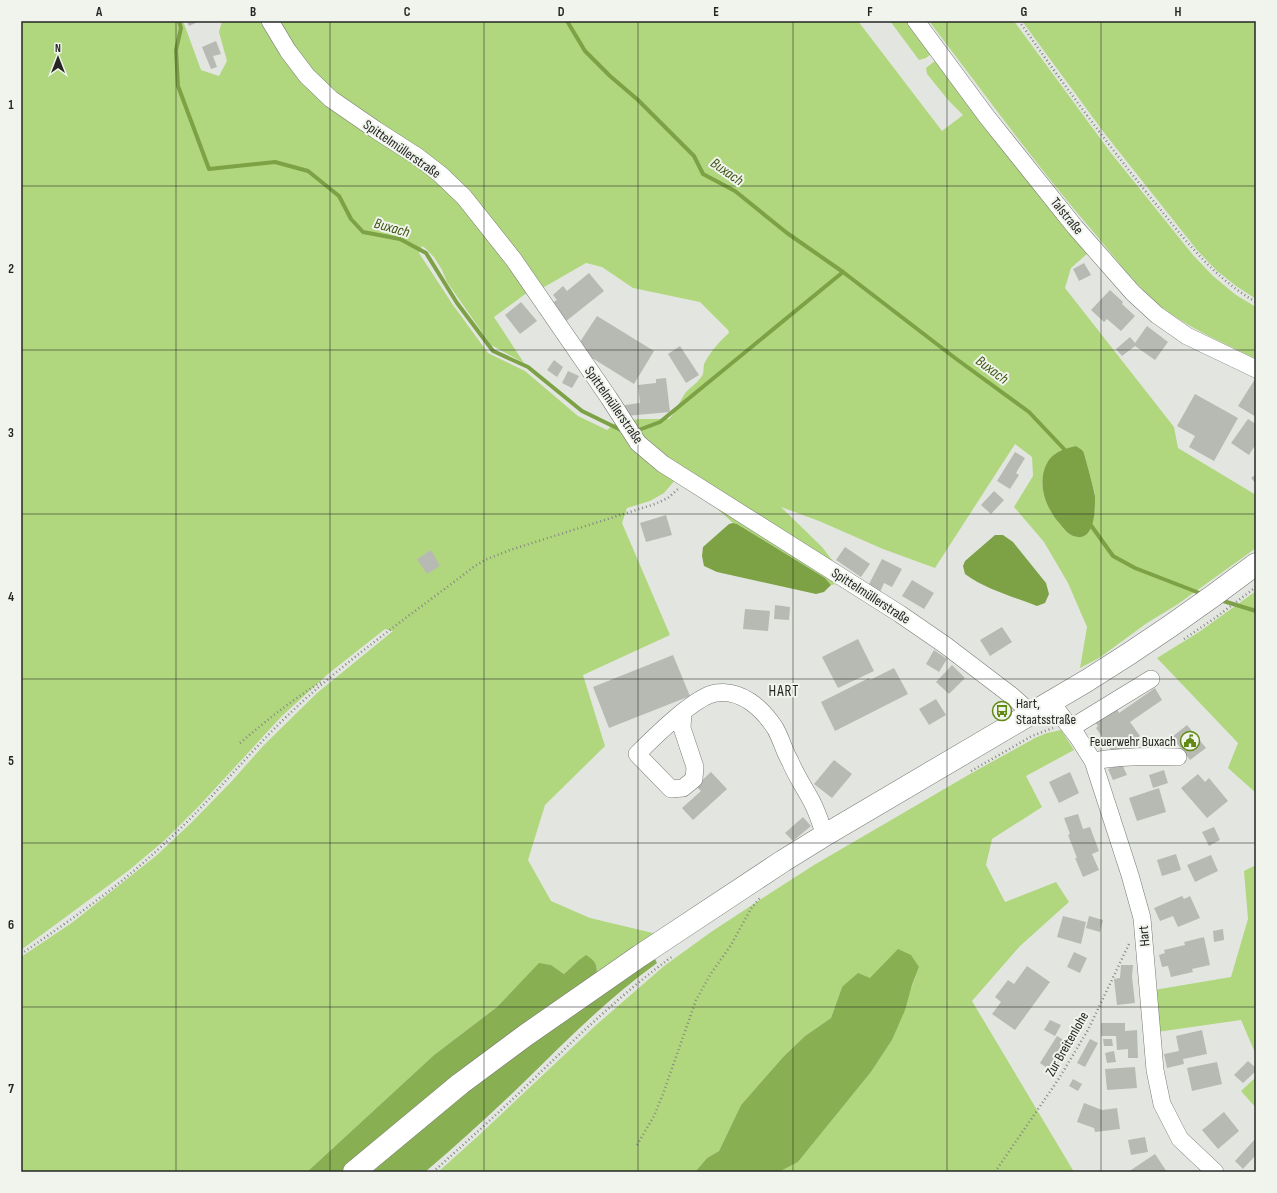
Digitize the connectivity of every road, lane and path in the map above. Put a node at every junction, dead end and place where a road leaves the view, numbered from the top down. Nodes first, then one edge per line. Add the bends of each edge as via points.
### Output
1 (270, 21) edge
2 (916, 21) edge
3 (1019, 21) edge
4 (1256, 302) edge
5 (1256, 369) edge
6 (685, 477) junction
7 (1256, 564) edge
8 (1256, 587) edge
9 (1239, 588) junction
10 (1215, 618) dead end
11 (329, 677) junction
12 (1151, 679) dead end
13 (1050, 701) junction
14 (683, 713) dead end
15 (1032, 713) junction
16 (1068, 724) junction
17 (240, 743) dead end
18 (1178, 757) dead end
19 (1093, 761) junction
20 (966, 774) dead end
21 (825, 835) junction
22 (754, 900) dead end
23 (1142, 918) junction
24 (21, 954) edge
25 (674, 956) dead end
26 (637, 1145) dead end
27 (354, 1172) edge
28 (432, 1172) edge
29 (995, 1172) edge
30 (1215, 1172) edge

1 - 6 street, Spittelmüllerstraße via 288,51 331,99 418,157 464,197 514,260 638,443 663,464
2 - 5 street, Talstraße via 1075,227 1144,304 1187,336
3 - 4 path via 1120,160 1195,253 1243,295
6 - 11 path via 677,490 655,504 529,543 485,560
6 - 15 street, Spittelmüllerstraße via 900,614 945,645
7 - 9 main road
8 - 9 path
9 - 10 path
9 - 13 main road via 1194,610
11 - 17 path via 270,717
11 - 24 path via 286,717 199,810 149,858
12 - 16 street
13 - 15 main road
13 - 16 street, Hart
14 - 21 street via 699,700 716,693 734,694 749,700 765,714 775,729 813,804
15 - 21 main road
16 - 19 street, Hart
16 - 20 path via 1032,736
18 - 19 street via 1142,756
19 - 23 street, Hart
21 - 27 main road via 641,955 526,1034 460,1084
22 - 26 path via 762,896 752,908 696,1000 663,1094
23 - 29 path, Zur Breitenlohe via 1088,1030 1058,1080
23 - 30 street, Hart via 1155,1070 1162,1104 1180,1139
25 - 28 path via 634,986 580,1033

